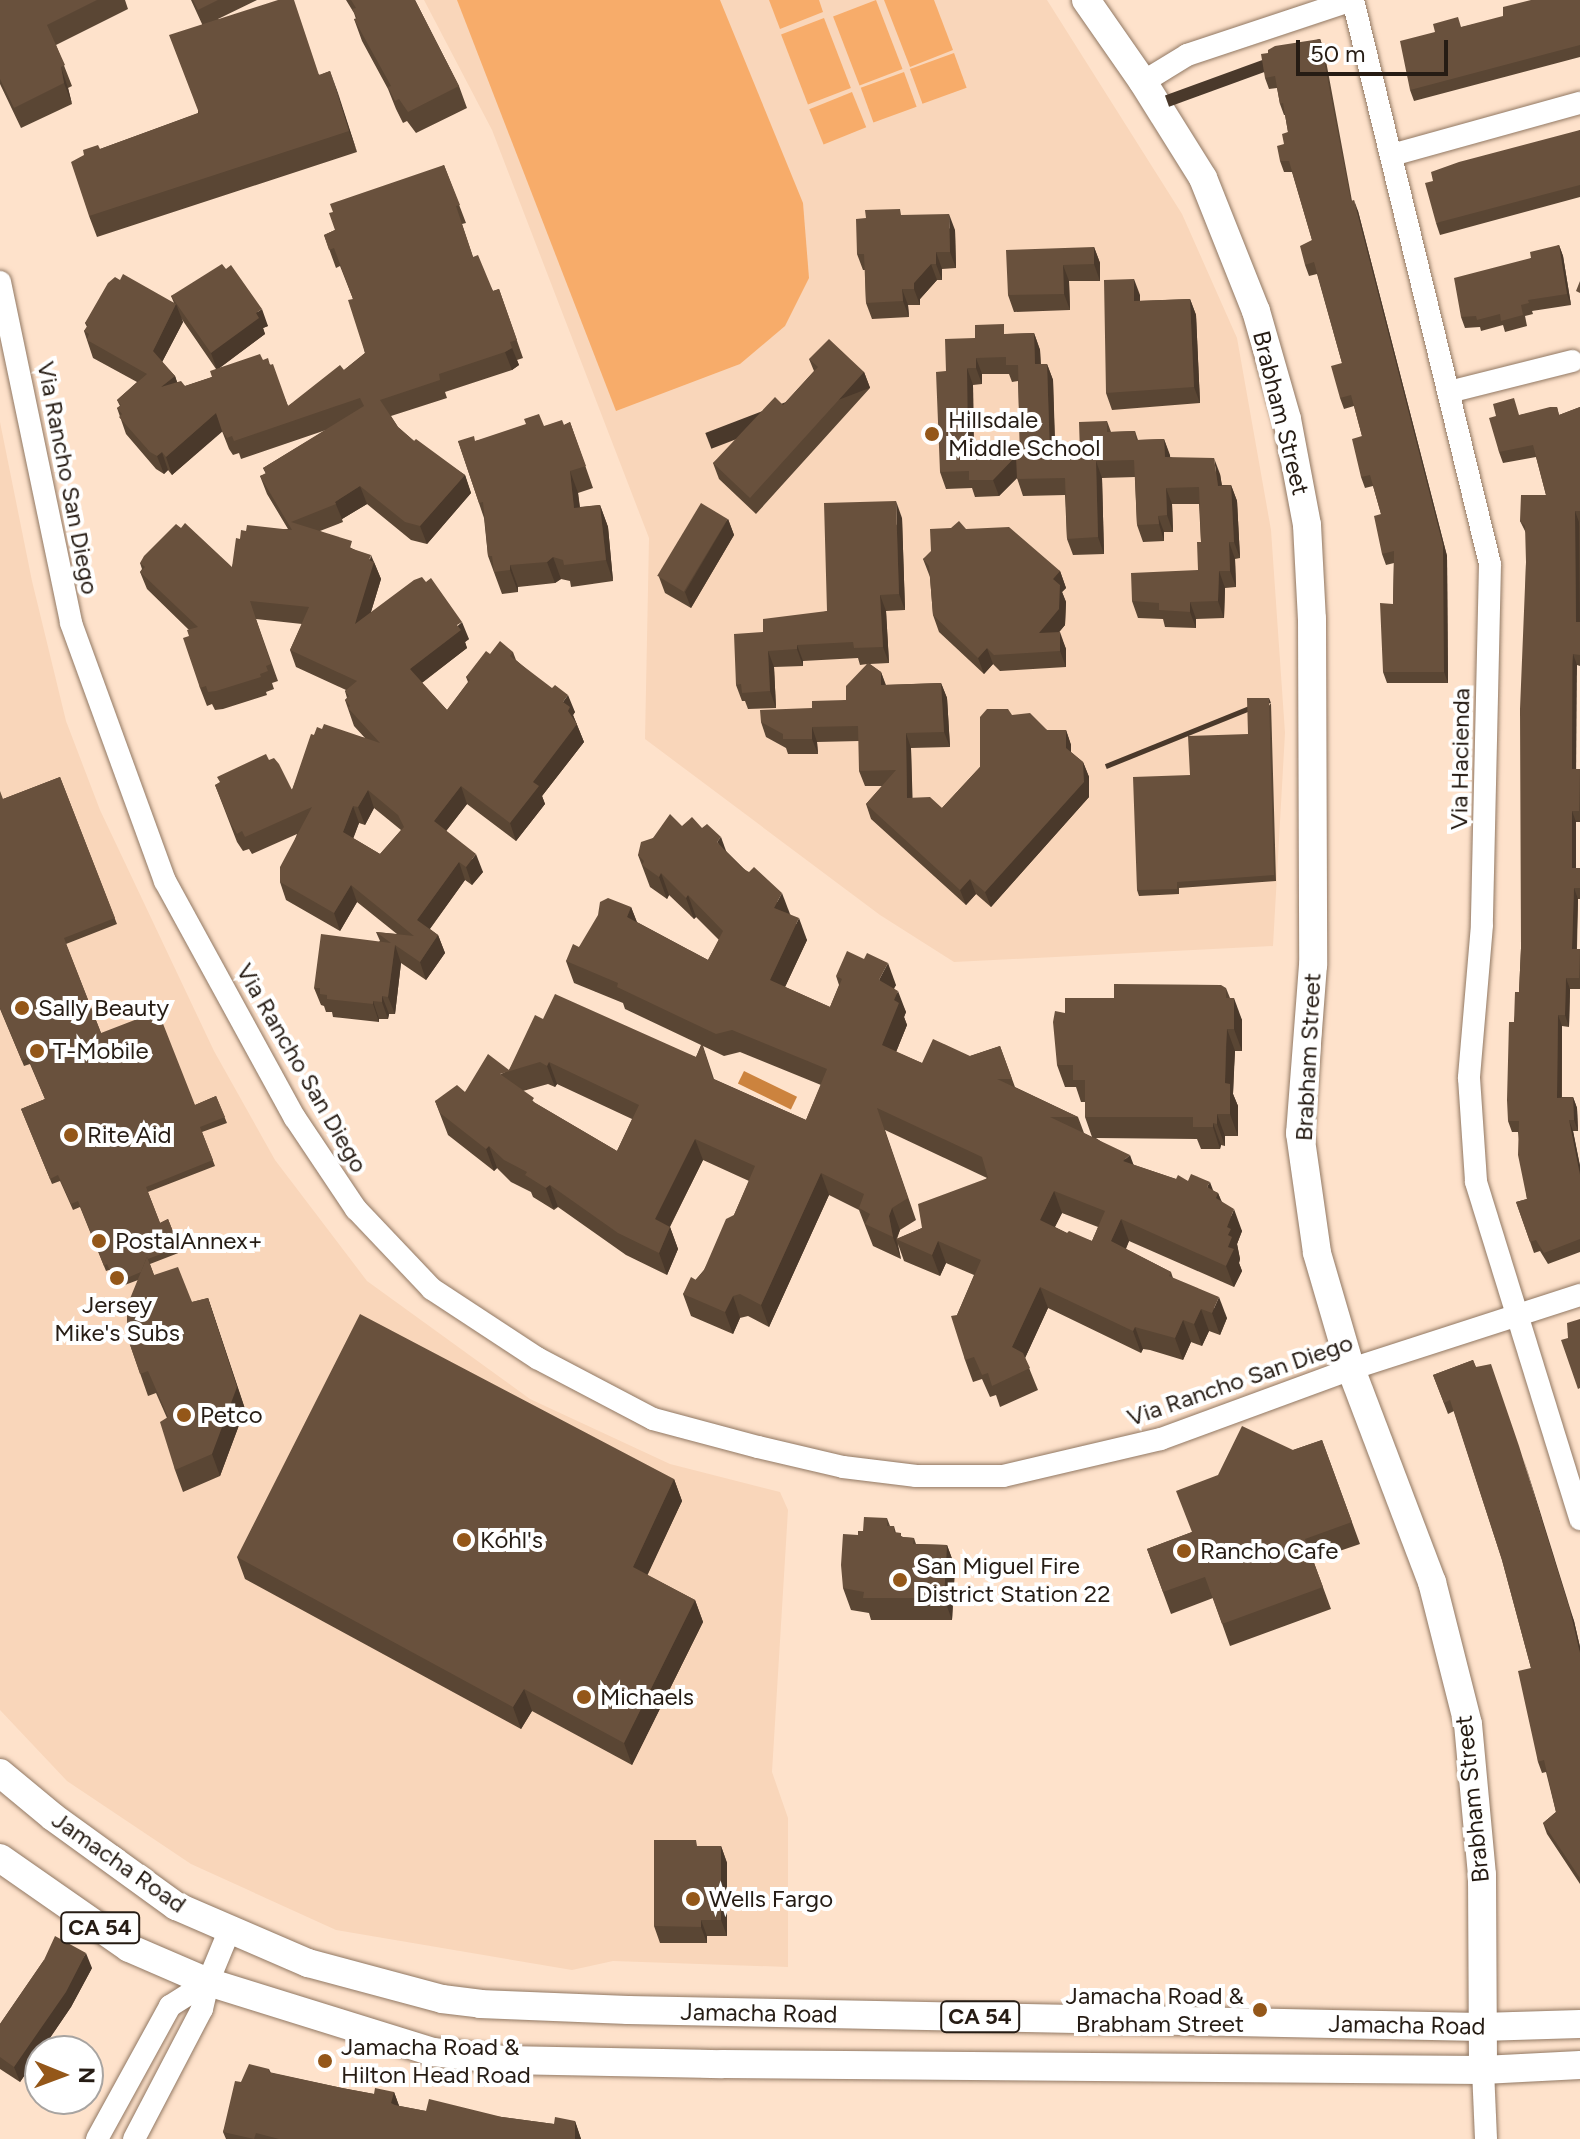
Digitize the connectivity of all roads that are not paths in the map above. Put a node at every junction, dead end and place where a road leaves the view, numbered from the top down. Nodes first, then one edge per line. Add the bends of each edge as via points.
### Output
1 (1086, 0) edge
2 (1353, 0) edge
3 (1143, 82) junction
4 (1580, 103) edge
5 (1392, 155) junction
6 (0, 282) edge
7 (1572, 361) dead end
8 (1449, 392) junction
9 (1580, 1295) edge
10 (1515, 1318) junction
11 (1351, 1369) junction
12 (1580, 1519) edge
13 (0, 1773) edge
14 (0, 1858) edge
15 (230, 1929) junction
16 (208, 1982) junction
17 (1580, 2024) edge
18 (1481, 2027) junction
19 (1580, 2065) edge
20 (1483, 2070) junction
21 (97, 2139) edge
22 (134, 2139) edge
23 (1486, 2139) edge

1 - 3 main road, Brabham Street
2 - 3 street via 1187,55
2 - 5 street, Via Hacienda
3 - 11 main road, Brabham Street via 1203,178 1256,311 1287,419 1307,525 1313,965 1300,1133 1317,1253
4 - 5 street
5 - 8 street, Via Hacienda
6 - 11 street, Via Rancho San Diego via 71,623 165,881 295,1118 356,1209 432,1289 537,1358 653,1419 822,1463 916,1476 1003,1476 1161,1439
7 - 8 street
8 - 10 street, Via Hacienda via 1490,564 1482,925 1470,1122 1476,1182
9 - 10 street, Via Rancho San Diego
10 - 11 street, Via Rancho San Diego
10 - 12 street, Via Hacienda
11 - 18 main road, Brabham Street via 1432,1582 1468,1724 1482,1875
13 - 15 main road, Jamacha Road / CA 54 via 176,1906
14 - 16 main road, Jamacha Road / CA 54 via 129,1948
15 - 16 street
15 - 18 main road, Jamacha Road / CA 54 via 308,1963 429,1996 480,2004
16 - 20 main road, Jamacha Road / CA 54 via 433,2052 504,2060
16 - 21 street via 170,2006
16 - 22 street via 202,2009
17 - 18 main road, Jamacha Road / CA 54
18 - 20 main road, Brabham Street
19 - 20 main road, Jamacha Road / CA 54
20 - 23 street, Brabham Street

